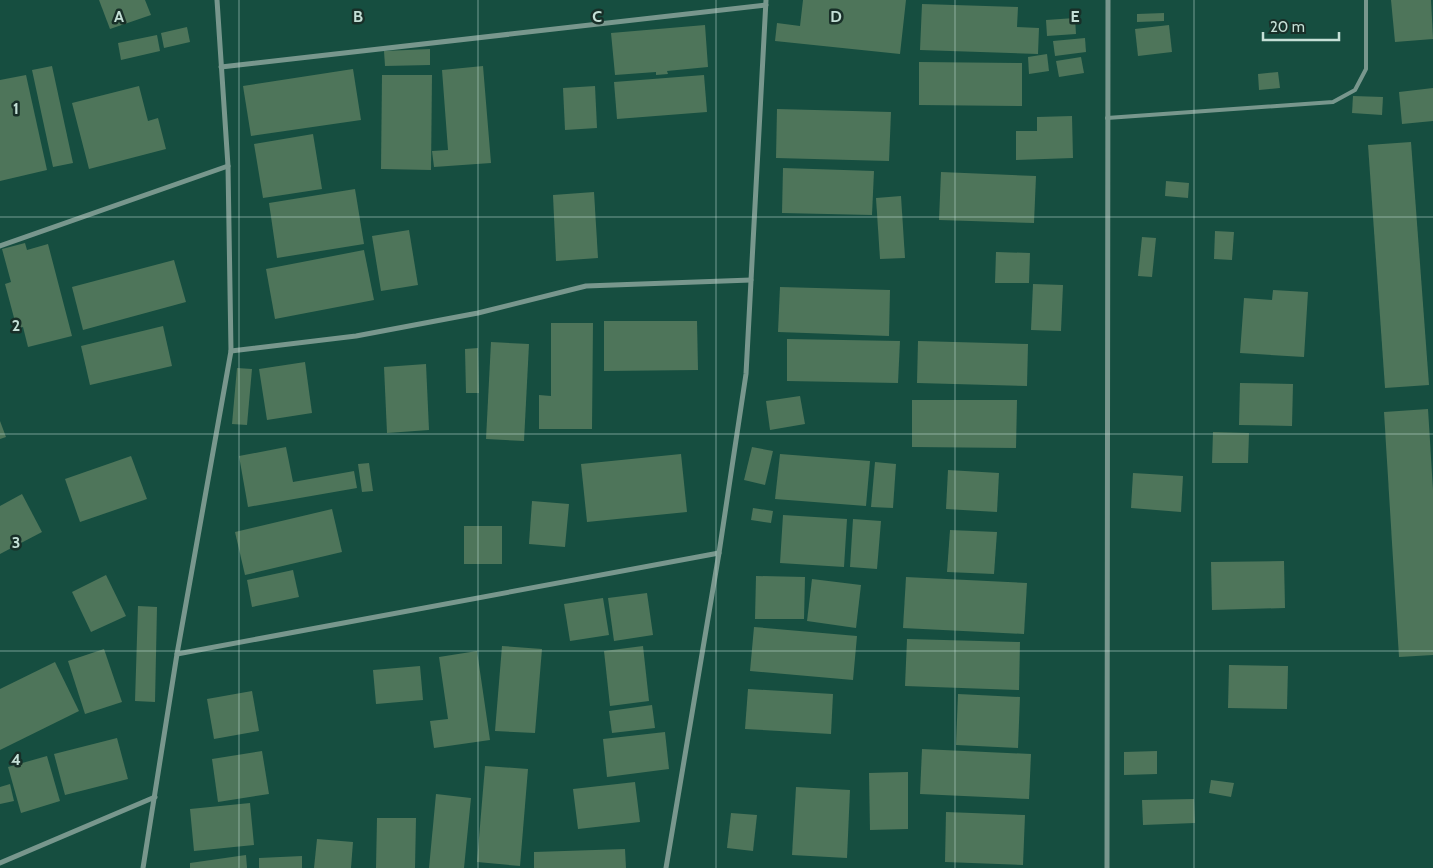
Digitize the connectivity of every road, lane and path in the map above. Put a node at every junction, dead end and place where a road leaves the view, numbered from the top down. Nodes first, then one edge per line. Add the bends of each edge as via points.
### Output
1 (217, 0) edge
2 (1108, 0) edge
3 (1366, 0) edge
4 (766, 2) edge
5 (221, 67) junction
6 (1107, 118) junction
7 (228, 166) junction
8 (0, 246) edge
9 (751, 280) junction
10 (231, 351) junction
11 (720, 553) junction
12 (177, 654) junction
13 (155, 797) junction
14 (0, 863) edge
15 (143, 868) edge
16 (666, 868) edge
17 (1107, 868) edge

1 - 5 street
2 - 6 street
3 - 6 lane via 1366,69 1355,90 1333,102
4 - 5 street
4 - 9 street
5 - 7 street
6 - 17 street
7 - 8 street
7 - 10 street
9 - 10 street via 586,286 356,336
9 - 11 street via 746,374
10 - 12 street
11 - 12 street
11 - 16 street
12 - 13 street
13 - 14 street
13 - 15 street

